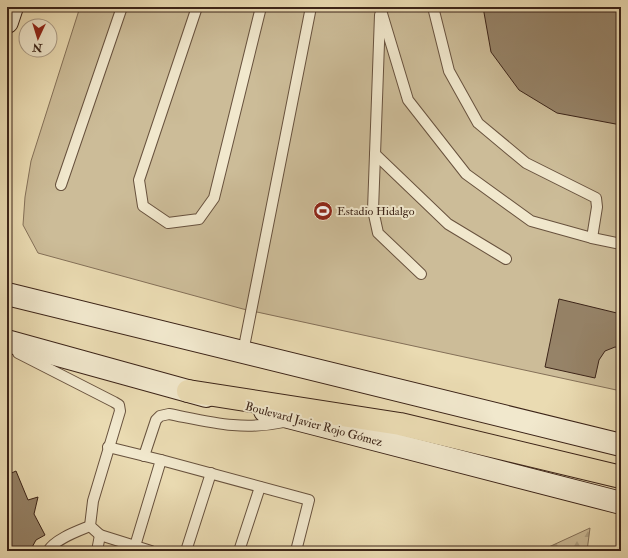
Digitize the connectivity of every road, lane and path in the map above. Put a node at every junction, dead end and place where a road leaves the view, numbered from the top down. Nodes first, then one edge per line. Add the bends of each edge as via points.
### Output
1 (12, 7) edge
2 (122, 7) edge
3 (197, 7) edge
4 (261, 7) edge
5 (311, 7) edge
6 (380, 7) edge
7 (434, 7) edge
8 (7, 22) edge
9 (375, 154) junction
10 (61, 185) dead end
11 (592, 238) junction
12 (621, 244) edge
13 (506, 259) dead end
14 (421, 274) dead end
15 (7, 294) edge
16 (7, 341) edge
17 (7, 347) edge
18 (243, 352) junction
19 (188, 391) junction
20 (439, 400) junction
21 (295, 419) junction
22 (621, 445) edge
23 (108, 447) junction
24 (144, 456) junction
25 (621, 458) edge
26 (160, 460) junction
27 (211, 474) junction
28 (621, 477) edge
29 (260, 487) junction
30 (621, 503) edge
31 (90, 526) junction
32 (100, 535) junction
33 (135, 546) junction
34 (48, 551) edge
35 (97, 551) edge
36 (151, 551) edge
37 (186, 551) edge
38 (239, 551) edge
39 (296, 551) edge

1 - 8 main road
2 - 10 lane
3 - 4 lane via 139,180 143,206 168,223 199,219 214,198
5 - 18 lane
6 - 9 lane
6 - 11 lane via 408,100 466,174 531,221
7 - 11 lane via 449,72 478,123 526,163 596,198
9 - 13 lane via 448,224
9 - 14 lane via 373,210 378,233
11 - 12 lane
15 - 18 main road
16 - 19 main road, Boulevard Javier Rojo Gómez
17 - 23 lane via 119,405 120,410
18 - 20 main road
19 - 21 main road, Boulevard Javier Rojo Gómez
19 - 28 main road via 400,424
20 - 22 main road
20 - 25 main road via 516,431
21 - 24 lane via 267,425 230,426 169,414 160,416 156,420
21 - 30 main road, Boulevard Javier Rojo Gómez
23 - 24 lane
23 - 31 lane via 93,501
24 - 26 lane
26 - 27 lane
26 - 33 lane
27 - 29 lane
27 - 37 lane
29 - 38 lane
29 - 39 lane via 309,500
31 - 32 lane
31 - 34 lane via 68,535
32 - 33 lane
32 - 35 lane
33 - 36 lane

